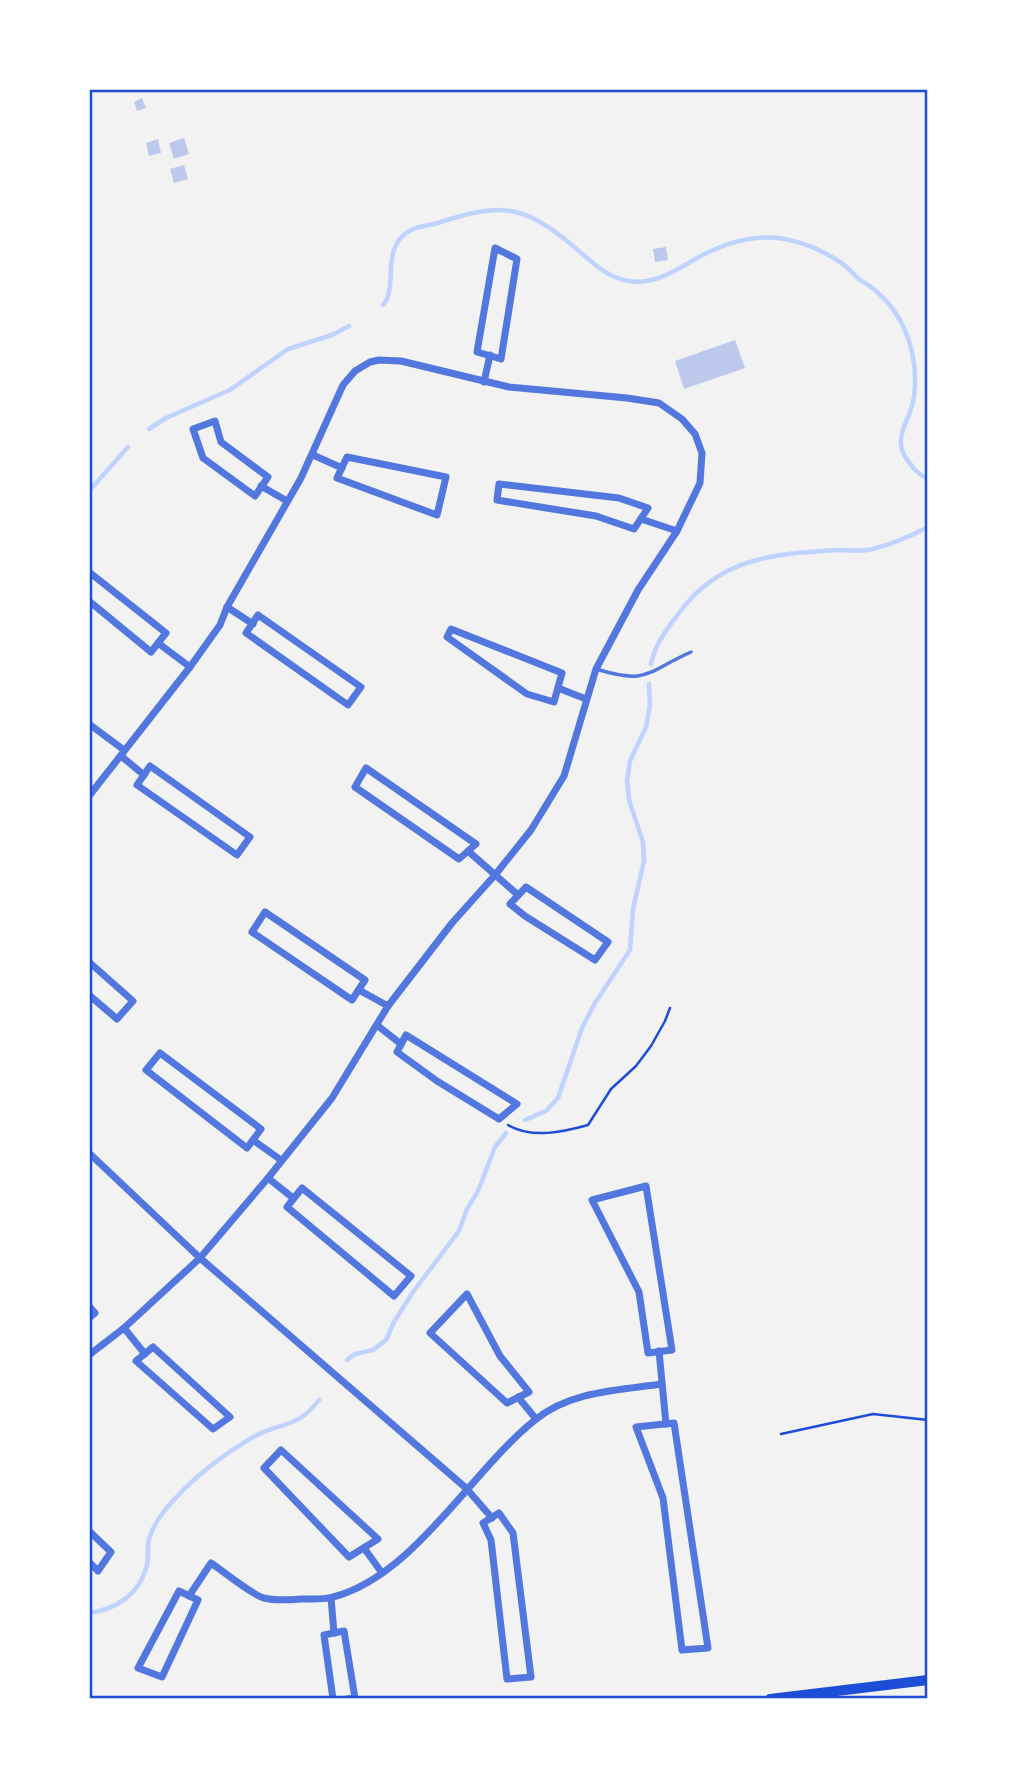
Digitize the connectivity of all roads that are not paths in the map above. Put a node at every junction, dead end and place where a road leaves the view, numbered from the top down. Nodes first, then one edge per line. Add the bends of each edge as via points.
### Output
1 (490, 355) junction
2 (484, 382) junction
3 (313, 455) junction
4 (342, 468) junction
5 (261, 486) junction
6 (288, 501) junction
7 (641, 519) junction
8 (677, 531) junction
9 (89, 572) edge
10 (89, 601) edge
11 (227, 607) junction
12 (253, 624) junction
13 (158, 643) junction
14 (691, 652) dead end
15 (190, 667) junction
16 (596, 669) junction
17 (558, 688) junction
18 (586, 699) junction
19 (89, 724) edge
20 (122, 753) junction
21 (144, 775) junction
22 (89, 796) edge
23 (468, 851) junction
24 (495, 875) junction
25 (518, 895) junction
26 (89, 962) edge
27 (359, 990) junction
28 (89, 995) edge
29 (388, 1006) junction
30 (378, 1026) junction
31 (401, 1044) junction
32 (253, 1140) junction
33 (89, 1153) edge
34 (281, 1160) junction
35 (268, 1178) junction
36 (293, 1198) junction
37 (200, 1258) junction
38 (89, 1306) edge
39 (89, 1318) edge
40 (124, 1328) junction
41 (91, 1350) edge
42 (659, 1351) junction
43 (145, 1354) junction
44 (662, 1384) junction
45 (519, 1397) junction
46 (536, 1419) junction
47 (666, 1424) junction
48 (466, 1488) junction
49 (492, 1518) junction
50 (89, 1531) edge
51 (364, 1548) junction
52 (89, 1563) edge
53 (382, 1573) junction
54 (188, 1596) junction
55 (331, 1598) junction
56 (334, 1633) junction
57 (928, 1680) edge
58 (334, 1699) edge
59 (348, 1699) edge
60 (770, 1699) edge

1 - 1 street via 477,352 495,248 517,259 501,359
1 - 2 street
2 - 3 street via 401,361 370,362 343,385
2 - 8 street via 659,403 682,419 695,434 702,453 700,483
3 - 4 street
3 - 6 street
4 - 4 street via 347,457 446,477 437,515 337,478
5 - 5 street via 255,496 203,458 193,429 215,421 222,442 268,477
5 - 6 street
6 - 11 street
7 - 7 street via 634,528 596,516 497,500 499,484 619,498 649,508
7 - 8 street
8 - 16 street via 638,590
9 - 13 street via 166,633
10 - 13 street via 151,652
11 - 12 street
11 - 15 street
12 - 12 street via 258,615 361,687 348,705 246,633
13 - 15 street
14 - 16 lane via 631,678
15 - 20 street
16 - 18 street
17 - 17 street via 554,702 527,694 447,637 451,629 562,673
17 - 18 street
18 - 24 street via 564,776 531,830
19 - 20 street
20 - 21 street
20 - 22 street
21 - 21 street via 150,766 250,837 237,855 137,785
23 - 23 street via 459,859 355,787 366,768 476,844
23 - 24 street
24 - 25 street
24 - 29 street
25 - 25 street via 510,904 595,960 608,942 526,887
26 - 28 street via 133,1001 117,1019
27 - 27 street via 352,1000 252,932 265,912 365,981
27 - 29 street
29 - 30 street
30 - 31 street
30 - 34 street via 332,1098
31 - 31 street via 406,1035 517,1104 499,1119 397,1052
32 - 32 street via 261,1129 160,1053 146,1070 247,1148
32 - 34 street
33 - 37 street
34 - 35 street
35 - 36 street
35 - 37 street
36 - 36 street via 302,1188 411,1276 394,1296 286,1207
37 - 40 street
37 - 48 street
38 - 39 street via 95,1313
40 - 41 street
40 - 43 street
42 - 42 street via 648,1353 639,1292 592,1200 646,1186 672,1350
42 - 44 street
43 - 43 street via 153,1347 230,1417 213,1429 136,1362
44 - 46 street via 587,1395
44 - 47 street
45 - 45 street via 529,1392 500,1356 467,1294 430,1333 508,1403
45 - 46 street
46 - 48 street
47 - 47 street via 636,1427 663,1498 682,1650 708,1648 674,1423
48 - 49 street
48 - 53 street via 423,1540
49 - 49 street via 483,1523 491,1539 507,1679 531,1677 513,1533 499,1513
50 - 52 street via 111,1552 98,1571
51 - 51 street via 378,1539 281,1450 264,1468 349,1557
51 - 53 street
53 - 55 street
54 - 54 street via 179,1591 138,1668 162,1677 198,1600
54 - 55 street via 211,1563 262,1598
55 - 56 street
56 - 58 street via 324,1635
56 - 59 street via 345,1632 355,1698
57 - 60 main road

